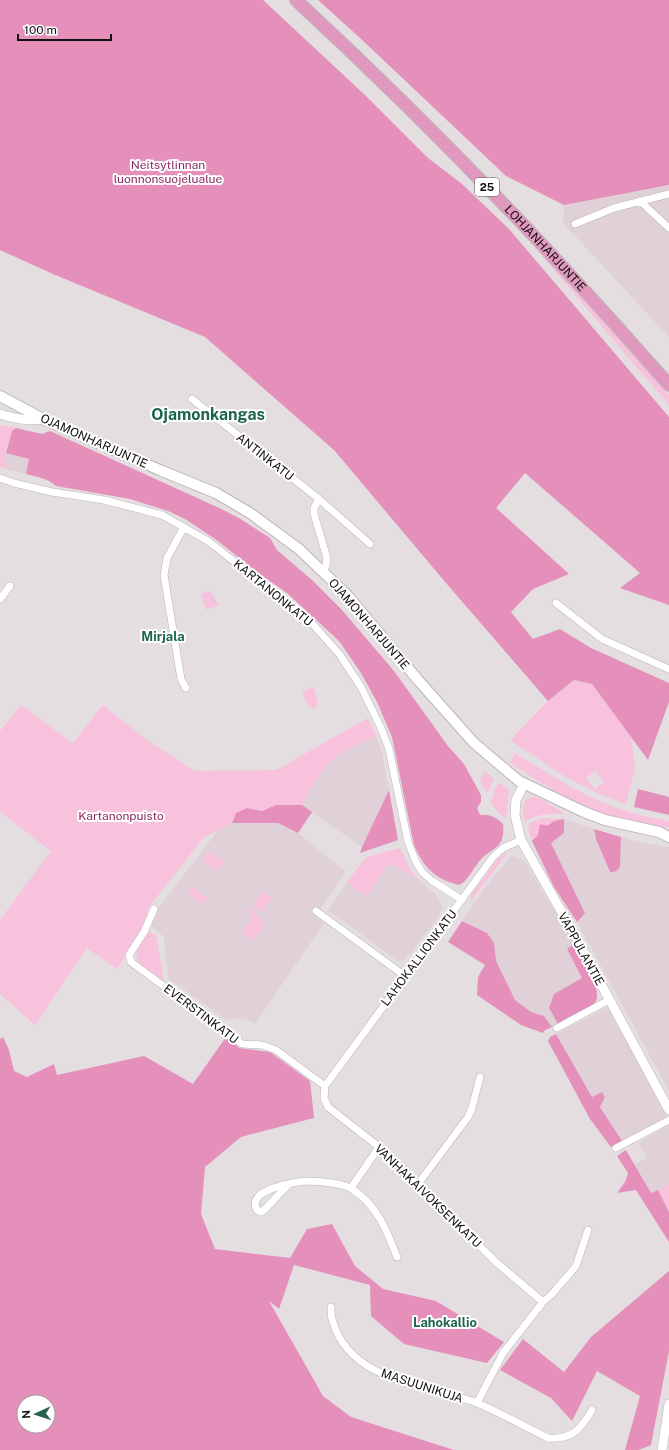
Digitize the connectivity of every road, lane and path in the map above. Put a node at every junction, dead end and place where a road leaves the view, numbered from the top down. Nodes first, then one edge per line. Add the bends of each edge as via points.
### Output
1 (296, 0) edge
2 (669, 194) edge
3 (640, 201) junction
4 (575, 224) dead end
5 (669, 228) edge
6 (669, 384) edge
7 (0, 396) edge
8 (192, 399) dead end
9 (0, 414) edge
10 (43, 419) junction
11 (0, 478) edge
12 (319, 499) junction
13 (184, 527) junction
14 (370, 544) dead end
15 (323, 571) junction
16 (10, 586) dead end
17 (0, 599) edge
18 (556, 603) dead end
19 (669, 670) edge
20 (186, 688) dead end
21 (524, 784) junction
22 (664, 832) edge
23 (669, 837) edge
24 (521, 840) junction
25 (462, 900) junction
26 (154, 909) dead end
27 (316, 911) dead end
28 (405, 976) junction
29 (609, 1000) junction
30 (557, 1028) dead end
31 (480, 1077) dead end
32 (325, 1086) junction
33 (669, 1110) edge
34 (669, 1120) edge
35 (379, 1147) junction
36 (616, 1148) dead end
37 (289, 1184) junction
38 (418, 1184) junction
39 (351, 1188) junction
40 (588, 1230) dead end
41 (397, 1257) dead end
42 (543, 1302) junction
43 (331, 1307) dead end
44 (477, 1403) junction
45 (669, 1404) edge
46 (592, 1410) dead end
47 (661, 1449) edge

1 - 6 highway, LOHJANHARJUNTIE / 25 via 416,114 548,250
2 - 3 street
3 - 4 street via 602,212
3 - 5 street
7 - 10 main road, OJAMONHARJUNTIE
8 - 12 street, ANTINKATU
9 - 10 street via 30,421
10 - 15 main road, OJAMONHARJUNTIE via 216,493 256,517 300,549
11 - 13 street, KARTANONKATU via 162,515
12 - 14 street, ANTINKATU
12 - 15 street via 314,514 327,558
13 - 20 street via 167,558 164,575 181,679
13 - 25 street, KARTANONKATU via 208,541 292,606 310,621 340,655 361,687 381,728 394,772 408,842 416,862 431,880
15 - 21 main road, OJAMONHARJUNTIE via 348,595 474,743
16 - 17 street
18 - 19 street via 602,639
21 - 22 main road, OJAMONHARJUNTIE via 604,820
21 - 24 street, VAPPULANTIE via 516,800 515,815
22 - 23 main road, OJAMONHARJUNTIE
24 - 25 street, LAHOKALLIONKATU via 503,848 493,857
24 - 29 street, VAPPULANTIE
25 - 28 street, LAHOKALLIONKATU
26 - 32 street, EVERSTINKATU via 144,932 129,955 131,962 242,1044 262,1045 276,1050
27 - 28 street
28 - 32 street, LAHOKALLIONKATU
29 - 30 street
29 - 33 street, VAPPULANTIE
31 - 38 street via 468,1117
32 - 35 street, VANHAKAIVOKSENKATU via 324,1098 328,1107
34 - 36 street
35 - 38 street, VANHAKAIVOKSENKATU
35 - 39 street
37 - 37 street via 259,1196 255,1201 257,1210 264,1210
37 - 39 street via 308,1181
38 - 42 street, VANHAKAIVOKSENKATU via 496,1263
39 - 41 street via 377,1213
40 - 42 street via 576,1266
42 - 44 street via 503,1353
43 - 44 street, MASUUNIKUJA via 332,1322 356,1359 393,1379
44 - 46 street, MASUUNIKUJA via 548,1438 558,1439 569,1436 583,1426
45 - 47 street

